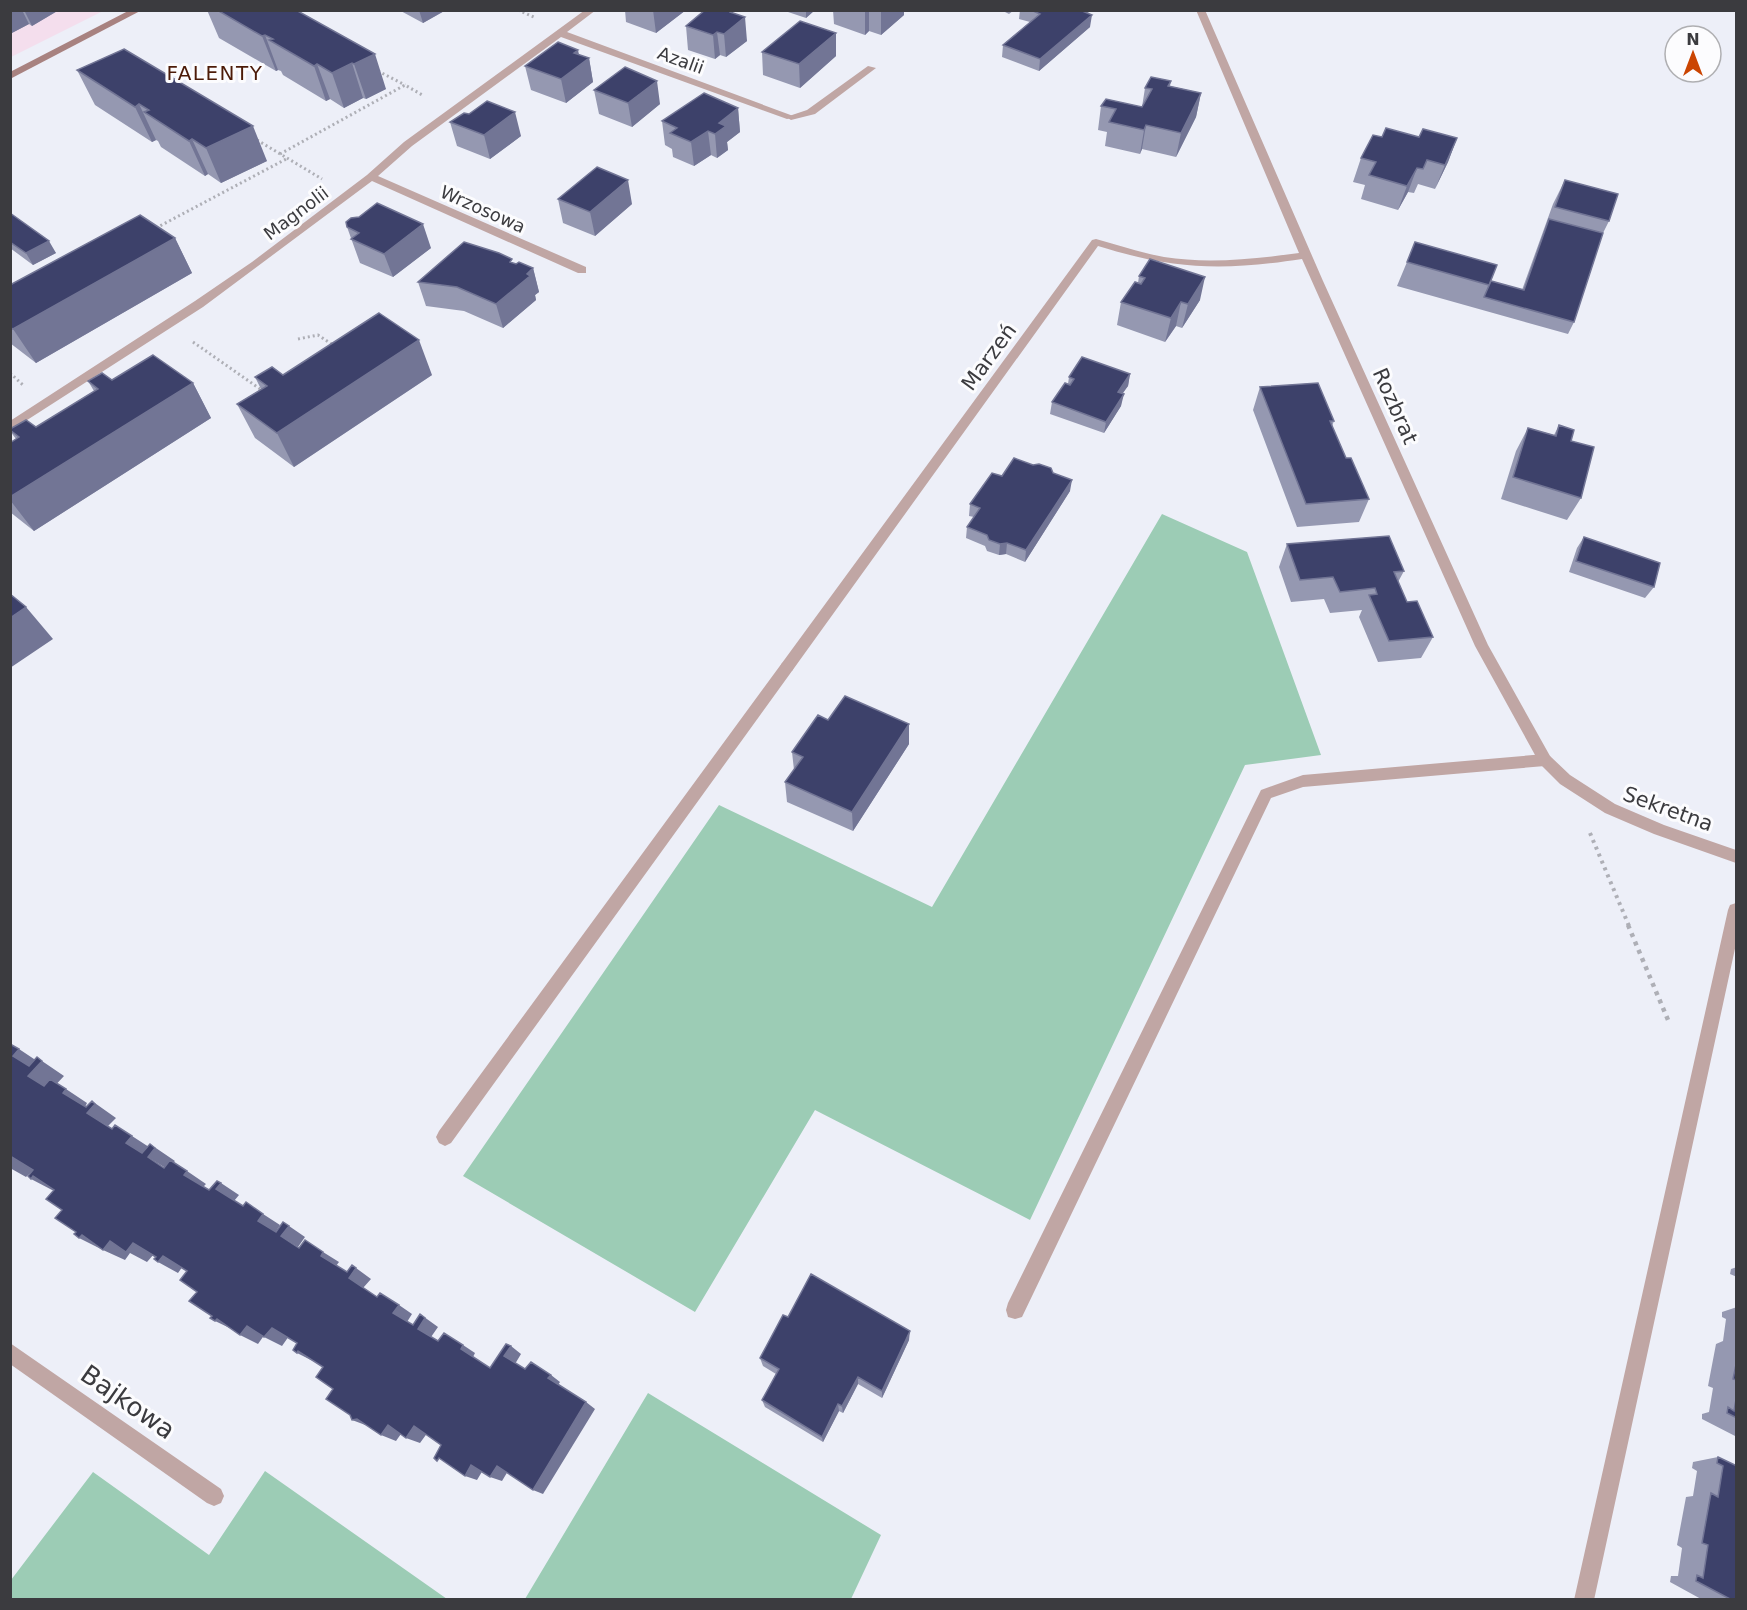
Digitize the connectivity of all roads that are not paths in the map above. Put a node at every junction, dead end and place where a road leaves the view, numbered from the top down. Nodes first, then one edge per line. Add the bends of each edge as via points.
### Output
1 (138, 10) edge
2 (592, 10) edge
3 (1200, 10) edge
4 (560, 33) junction
5 (871, 68) dead end
6 (10, 76) edge
7 (371, 177) junction
8 (1307, 255) junction
9 (582, 270) dead end
10 (10, 428) edge
11 (1545, 760) junction
12 (1586, 796) joint
13 (1737, 857) edge
14 (1737, 910) edge
15 (445, 1137) dead end
16 (1015, 1310) dead end
17 (10, 1352) edge
18 (214, 1496) dead end
19 (1584, 1599) edge

1 - 6 street
2 - 4 street, Magnolii
3 - 8 street, Rozbrat
4 - 5 street, Azalii via 790,117 811,112
4 - 7 street, Magnolii via 408,144
7 - 9 street, Wrzosowa
7 - 10 street, Magnolii via 256,264
8 - 11 street, Rozbrat via 1482,646
8 - 15 street, Marzeń via 1233,263 1185,263 1096,242
11 - 12 street, Rozbrat
11 - 16 street via 1304,781 1266,794
12 - 13 street, Sekretna via 1634,821
14 - 19 street
17 - 18 street, Bajkowa

